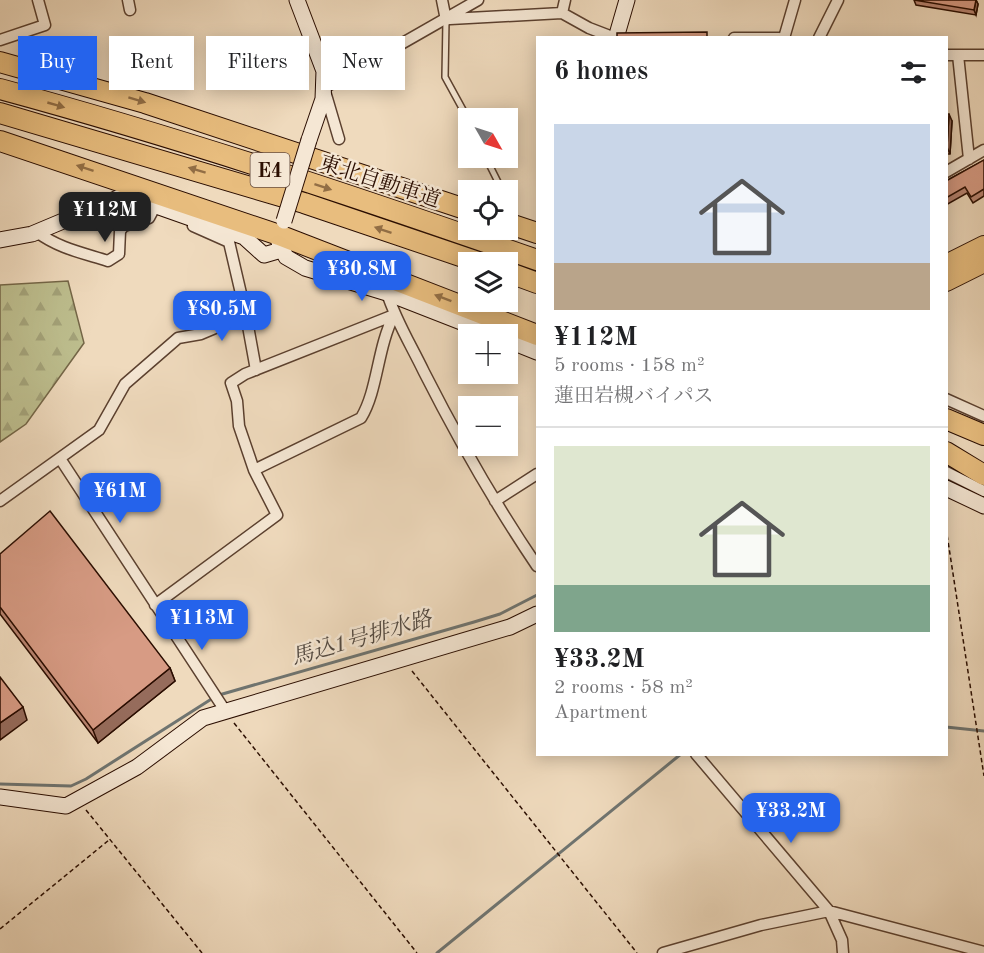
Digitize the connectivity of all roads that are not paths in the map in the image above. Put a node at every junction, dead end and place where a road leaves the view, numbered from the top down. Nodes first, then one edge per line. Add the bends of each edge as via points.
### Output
1 (38, 0) edge
2 (297, 0) edge
3 (442, 0) edge
4 (478, 0) edge
5 (565, 0) edge
6 (627, 0) edge
7 (795, 0) edge
8 (837, 0) edge
9 (562, 13) junction
10 (446, 20) junction
11 (610, 36) edge
12 (616, 36) edge
13 (785, 36) edge
14 (820, 36) edge
15 (0, 40) edge
16 (405, 43) edge
17 (952, 55) edge
18 (984, 55) edge
19 (321, 61) edge
20 (0, 62) edge
21 (0, 89) edge
22 (323, 90) edge
23 (325, 90) edge
24 (462, 108) edge
25 (0, 113) edge
26 (339, 139) dead end
27 (0, 141) edge
28 (984, 150) edge
29 (969, 159) junction
30 (948, 171) edge
31 (162, 207) junction
32 (458, 207) edge
33 (518, 227) edge
34 (38, 232) junction
35 (536, 233) edge
36 (281, 235) junction
37 (0, 240) edge
38 (984, 246) edge
39 (458, 255) edge
40 (536, 260) edge
41 (984, 262) edge
42 (948, 265) edge
43 (518, 276) edge
44 (948, 281) edge
45 (536, 283) edge
46 (387, 293) junction
47 (246, 315) junction
48 (394, 315) junction
49 (466, 324) edge
50 (536, 334) edge
51 (518, 344) edge
52 (536, 352) edge
53 (256, 370) junction
54 (948, 400) edge
55 (984, 416) edge
56 (948, 420) edge
57 (984, 435) edge
58 (948, 446) edge
59 (948, 453) edge
60 (61, 460) junction
61 (984, 461) edge
62 (254, 470) junction
63 (948, 473) edge
64 (536, 475) edge
65 (984, 475) edge
66 (948, 489) edge
67 (984, 491) edge
68 (0, 501) edge
69 (495, 501) junction
70 (984, 506) edge
71 (536, 564) edge
72 (155, 604) junction
73 (536, 614) edge
74 (226, 712) junction
75 (698, 756) edge
76 (0, 797) edge
77 (829, 911) junction
78 (984, 952) edge
79 (663, 953) edge
80 (843, 953) edge

1 - 15 street via 45,25
2 - 19 street
3 - 10 street
4 - 10 street
5 - 9 street
6 - 12 street
7 - 13 street
8 - 14 street
9 - 10 street
9 - 11 street
10 - 16 street
10 - 24 lane via 445,77
17 - 18 street
17 - 29 street
20 -> 32 highway via 145,103
21 -> 40 highway, 東北自動車道 / E4 via 331,189
22 - 36 street, bridge
23 - 26 street
39 -> 25 highway, E4 via 304,203
36 -> 27 highway
28 - 29 street
29 - 30 street
31 - 34 street via 125,195
31 - 34 street via 149,218 124,226 120,231 119,254 108,261 67,248
31 - 36 street via 244,237 264,255
31 - 47 street via 229,242
33 - 35 highway
34 - 37 street
36 - 46 street via 294,263
50 -> 36 highway
38 - 42 highway
41 - 44 highway
43 - 45 highway
46 - 48 street
46 - 49 street
47 - 53 street
47 - 60 street via 201,334 178,338 125,384 99,430
48 - 53 street
48 - 62 street via 385,332 370,403 361,418
48 - 69 street
51 - 52 street
53 - 62 street via 231,383 239,426
54 - 55 street
56 - 57 highway
58 - 61 highway
59 - 65 highway
60 - 68 street
60 - 72 street
62 - 72 street via 277,515
63 - 67 street
64 - 69 street
66 - 70 street
69 - 71 street
72 - 74 street
73 - 74 street via 510,627
74 - 76 street via 203,718 137,767 66,806
75 - 77 street
77 - 78 street
77 - 79 street via 761,925
77 - 80 street via 842,940

